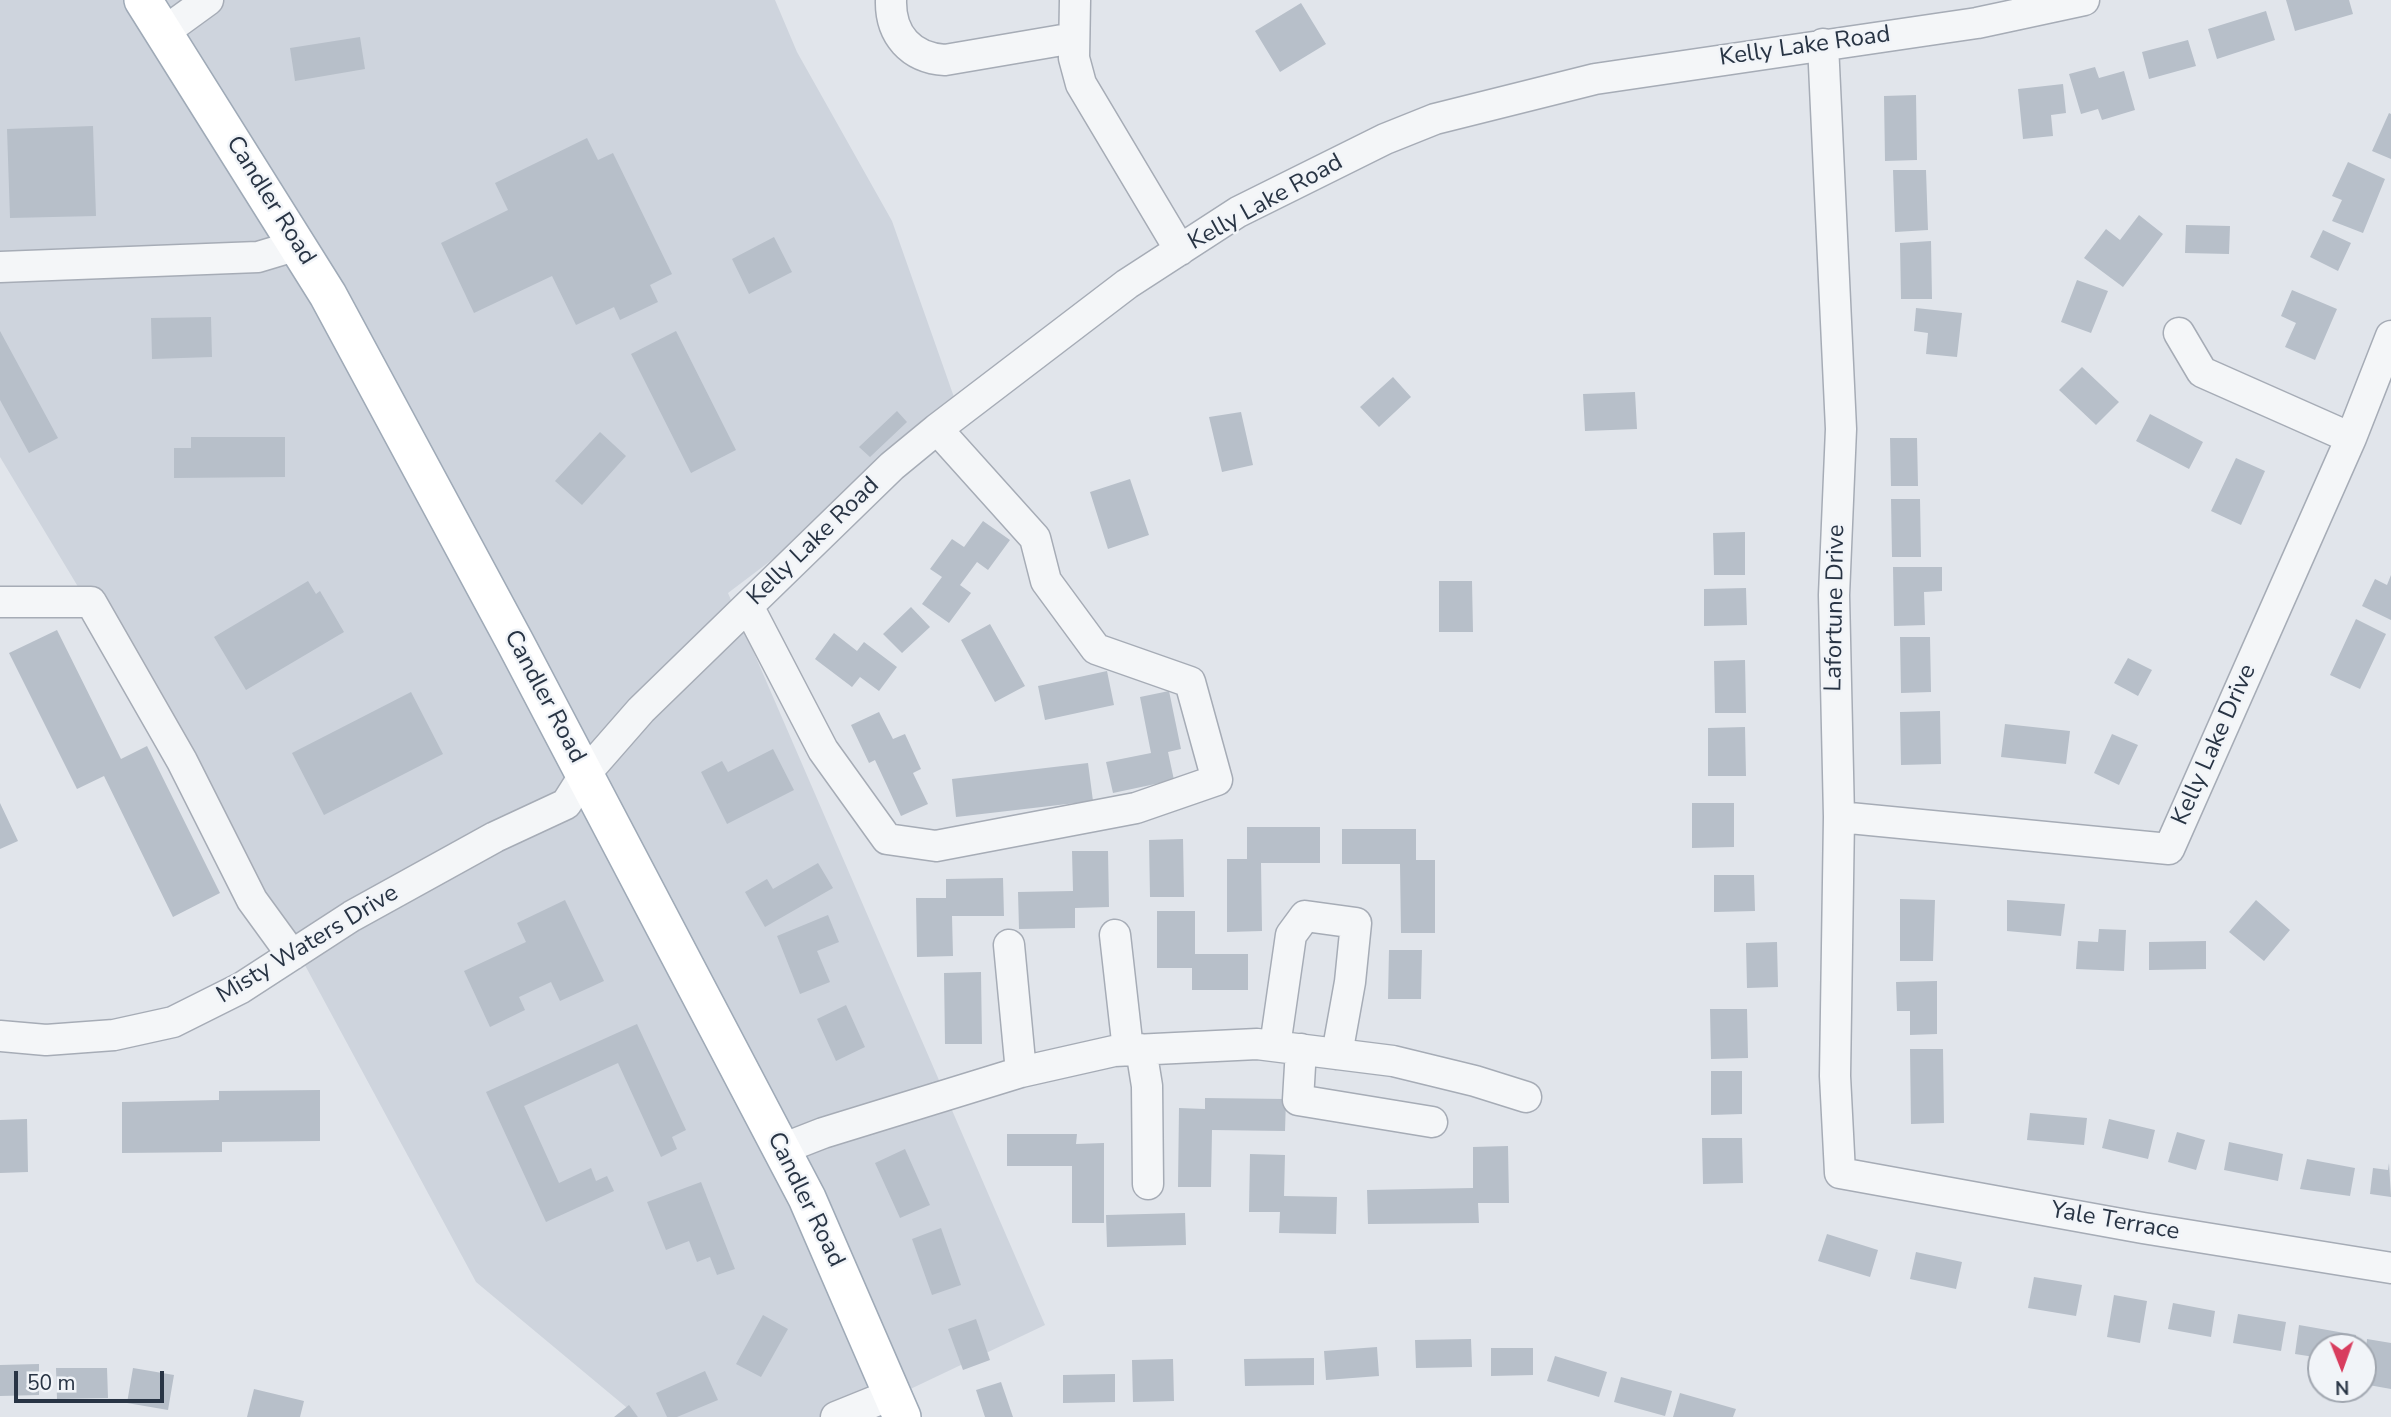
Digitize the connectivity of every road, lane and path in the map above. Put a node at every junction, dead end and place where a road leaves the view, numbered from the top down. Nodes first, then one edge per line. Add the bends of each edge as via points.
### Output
1 (143, 0) edge
2 (208, 0) edge
3 (891, 0) edge
4 (1075, 0) edge
5 (2084, 0) edge
6 (164, 33) junction
7 (1074, 38) junction
8 (1822, 44) junction
9 (298, 245) junction
10 (1180, 250) junction
11 (0, 267) edge
12 (2179, 333) dead end
13 (2391, 336) edge
14 (937, 429) junction
15 (2351, 438) junction
16 (0, 601) edge
17 (748, 606) junction
18 (585, 774) junction
19 (1839, 817) junction
20 (1115, 935) dead end
21 (1009, 945) dead end
22 (292, 955) junction
23 (0, 1037) edge
24 (1288, 1048) junction
25 (1135, 1050) junction
26 (1337, 1054) junction
27 (1021, 1072) junction
28 (1526, 1097) dead end
29 (1432, 1122) dead end
30 (782, 1149) junction
31 (1840, 1173) joint
32 (1148, 1184) dead end
33 (2391, 1268) edge
34 (898, 1406) edge
35 (836, 1417) edge

1 - 6 main road, Candler Road
2 - 6 street
3 - 7 street via 898,33 907,47 928,59
4 - 7 street
5 - 8 street, Kelly Lake Road via 1977,23
6 - 9 main road, Candler Road
7 - 10 street via 1081,84
8 - 10 street, Kelly Lake Road via 1595,79 1436,120 1385,139 1238,212
8 - 19 street, Lafortune Drive via 1841,429 1833,595
9 - 11 street via 258,257
9 - 18 main road, Candler Road
10 - 14 street, Kelly Lake Road via 1127,284
12 - 15 street via 2202,372
13 - 15 street, Kelly Lake Drive
14 - 17 street, Kelly Lake Road via 892,466
14 - 17 street via 1035,538 1046,581 1096,649 1190,682 1217,780 1136,808 936,846 887,839 823,750
15 - 19 street, Kelly Lake Drive via 2169,849
16 - 22 street via 91,602 181,761 252,900
17 - 18 street, Kelly Lake Road via 642,710
18 - 22 street, Misty Waters Drive via 566,804 364,909
18 - 30 main road, Candler Road
19 - 31 street, Lafortune Drive via 1835,1076
20 - 25 street
21 - 27 street
22 - 23 street, Misty Waters Drive via 241,988 173,1021 114,1035 46,1040
24 - 25 street via 1257,1044
24 - 26 street
24 - 26 street via 1291,935 1305,916 1356,923
24 - 29 street via 1298,1100
25 - 27 street
25 - 32 street via 1147,1086
26 - 28 street via 1405,1064
27 - 30 street
30 - 34 main road, Candler Road
31 - 33 street, Yale Terrace
34 - 35 street

